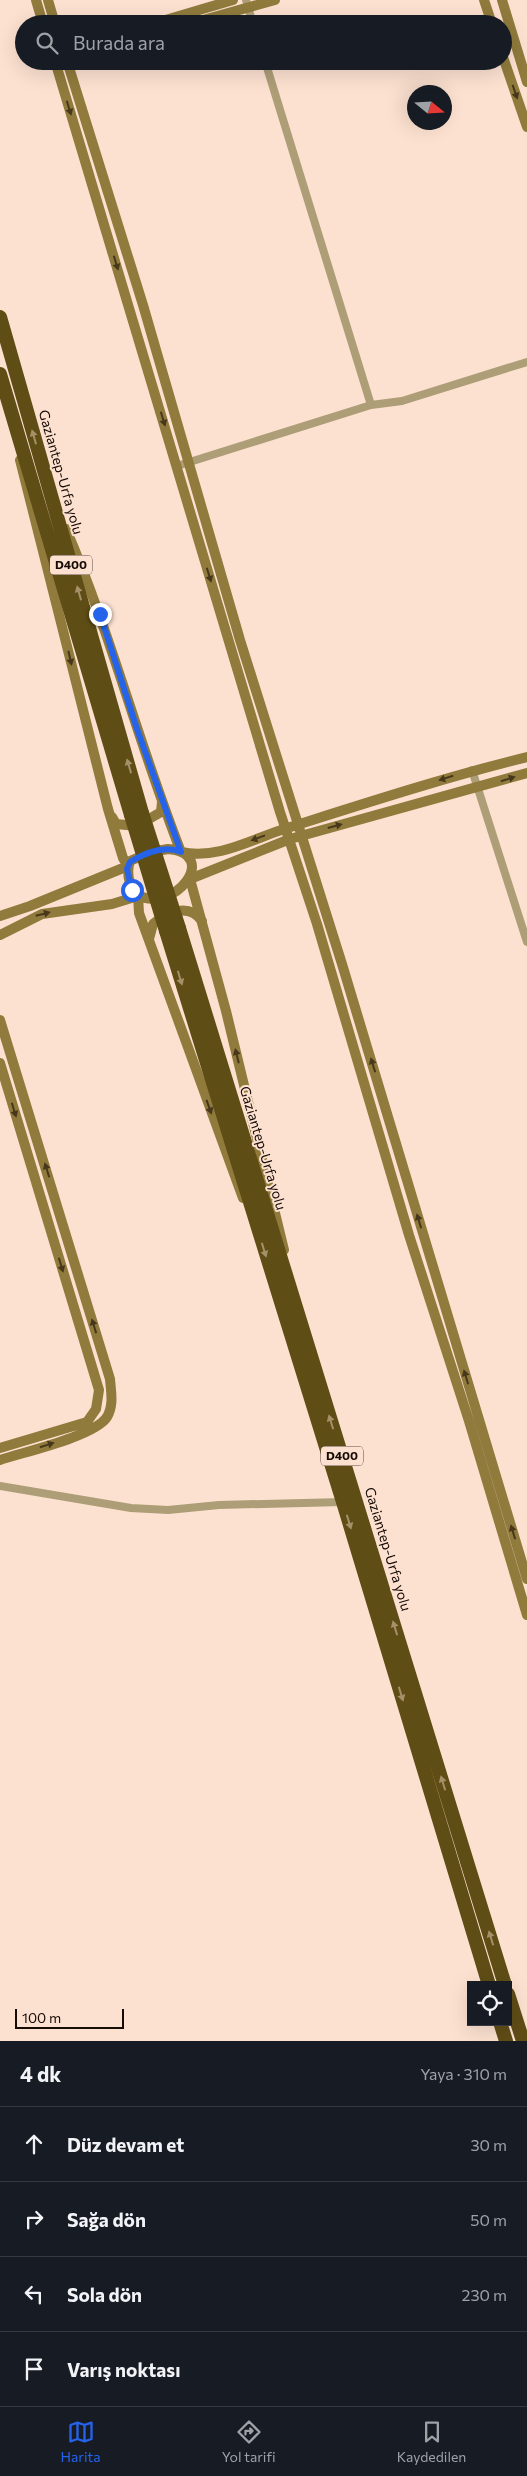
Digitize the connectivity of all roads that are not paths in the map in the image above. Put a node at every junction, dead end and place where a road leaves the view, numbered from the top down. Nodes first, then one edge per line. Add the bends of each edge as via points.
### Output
1 (36, 0) edge
2 (48, 0) edge
3 (233, 0) edge
4 (275, 0) edge
5 (484, 0) edge
6 (502, 0) edge
7 (247, 3) edge
8 (40, 15) edge
9 (52, 15) edge
10 (182, 15) edge
11 (214, 15) edge
12 (489, 15) edge
13 (507, 15) edge
14 (512, 33) edge
15 (58, 70) edge
16 (70, 70) edge
17 (268, 70) edge
18 (507, 70) edge
19 (527, 82) edge
20 (527, 127) edge
21 (0, 317) edge
22 (527, 362) edge
23 (0, 374) edge
24 (371, 404) junction
25 (10, 407) junction
26 (188, 463) junction
27 (177, 466) junction
28 (50, 491) junction
29 (527, 757) edge
30 (472, 770) junction
31 (527, 773) edge
32 (479, 788) junction
33 (162, 802) junction
34 (108, 809) junction
35 (136, 814) junction
36 (298, 824) junction
37 (286, 828) junction
38 (303, 835) junction
39 (290, 839) junction
40 (181, 852) junction
41 (128, 866) junction
42 (190, 879) junction
43 (138, 896) junction
44 (0, 916) edge
45 (202, 922) junction
46 (172, 930) junction
47 (0, 935) edge
48 (149, 942) junction
49 (527, 942) edge
50 (0, 1020) edge
51 (0, 1063) edge
52 (257, 1226) junction
53 (291, 1292) junction
54 (0, 1448) edge
55 (0, 1460) edge
56 (0, 1486) edge
57 (343, 1502) junction
58 (527, 1579) edge
59 (527, 1614) edge
60 (488, 1981) edge
61 (504, 1981) edge
62 (512, 2007) edge
63 (501, 2026) edge
64 (506, 2041) edge
65 (523, 2041) edge

1 - 8 street
2 - 9 street
3 - 10 street
4 - 7 street
5 - 12 street
6 - 13 street
7 - 11 street
14 - 19 street
15 -> 27 street
16 - 26 street
17 - 24 street
18 -> 20 street
28 -> 21 highway, Gaziantep-Urfa yolu / D400
22 - 24 street via 402,402
23 - 25 highway, Gaziantep-Urfa yolu / D400
24 - 26 street
25 -> 34 street via 24,481
25 - 35 highway, Gaziantep-Urfa yolu / D400
26 - 27 street
26 - 36 street
27 -> 37 street
28 - 33 street via 100,614
35 -> 28 highway, Gaziantep-Urfa yolu / D400
29 - 30 street
30 - 32 street
30 -> 36 street
32 -> 31 street
38 -> 32 street
32 - 49 street
33 - 34 street via 161,812 137,826 116,824
33 - 40 street
34 - 41 street
35 - 46 highway, Gaziantep-Urfa yolu / D400, bridge
36 - 37 street
36 - 38 street
37 - 39 street
37 -> 40 street via 227,850 197,855
38 - 39 street
58 -> 38 street
39 - 42 street
39 - 59 street
40 - 41 street via 168,849 151,852
40 - 42 street via 190,862
41 - 43 street via 132,890
41 - 44 street
42 - 43 street via 178,891 162,897
42 - 45 street
47 -> 43 street via 42,914 112,904
43 - 48 street via 139,913
45 - 48 street via 196,913 170,912 153,924
53 -> 45 street via 280,1227
46 -> 52 highway, Gaziantep-Urfa yolu / D400
46 - 53 highway, Gaziantep-Urfa yolu / D400
48 -> 52 street via 228,1161
55 -> 50 street via 92,1431 108,1416 112,1396 110,1379
51 -> 54 street via 99,1390 96,1409 87,1422
52 -> 57 highway, Gaziantep-Urfa yolu / D400
61 -> 53 highway, Gaziantep-Urfa yolu / D400
56 - 57 street via 131,1508 168,1510
57 -> 60 highway, Gaziantep-Urfa yolu / D400
62 - 65 highway
63 - 64 highway

